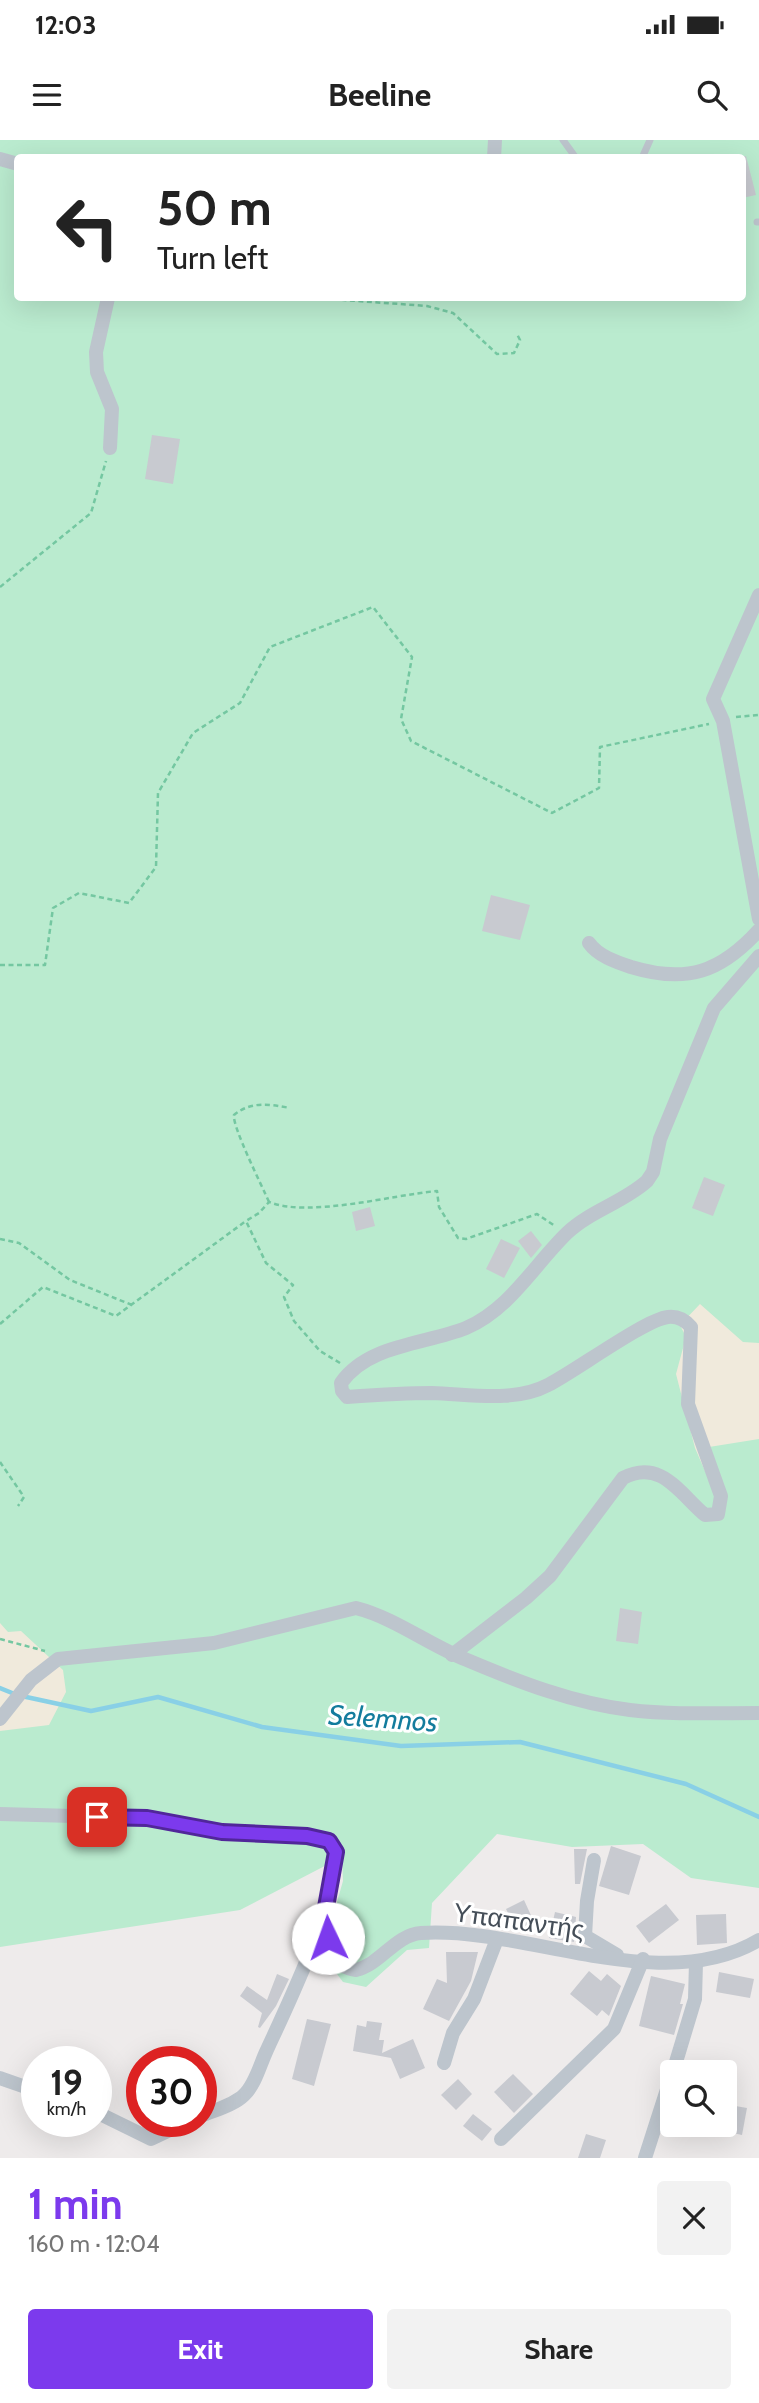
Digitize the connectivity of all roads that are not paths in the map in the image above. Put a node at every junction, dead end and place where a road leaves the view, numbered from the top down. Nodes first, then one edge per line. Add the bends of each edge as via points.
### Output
1 (107, 301) edge
2 (110, 448) road end
3 (759, 595) edge
4 (759, 919) edge
5 (759, 930) edge
6 (589, 943) dead end
7 (759, 956) edge
8 (452, 1655) junction
9 (759, 1713) edge
10 (0, 1719) edge
11 (0, 1814) edge
12 (594, 1860) dead end
13 (326, 1907) junction
14 (497, 1939) junction
15 (758, 1941) edge
16 (625, 1959) junction
17 (643, 1959) junction
18 (696, 1962) junction
19 (676, 2060) edge
20 (444, 2063) dead end
21 (0, 2078) edge
22 (21, 2085) edge
23 (217, 2109) edge
24 (660, 2111) edge
25 (501, 2139) dead end
26 (645, 2158) edge

1 - 2 street via 96,352 97,372 112,409
3 - 4 street via 713,699 723,721
5 - 6 street via 722,964 683,975 624,964
7 - 8 street via 714,1007 660,1139 653,1172 641,1186 567,1233 506,1300 477,1322 382,1354 341,1382 347,1396 513,1394 546,1387 667,1317 691,1327 688,1404 721,1496 718,1514 705,1515 676,1484 659,1475 633,1472 612,1488 550,1576
8 - 9 street via 537,1689 592,1704 671,1713
8 - 10 street via 373,1612 356,1608 214,1643 58,1659 31,1680
11 - 13 street via 147,1818 247,1835 323,1838 336,1852
12 - 16 street via 585,1936
13 - 14 street, Υπαπαντής via 330,1947 338,1962 350,1969 361,1969 416,1934
13 - 23 street via 248,2091
14 - 16 street, Υπαπαντής
14 - 20 street via 474,1998 453,2033
15 - 18 street, Υπαπαντής
16 - 17 street, Υπαπαντής
17 - 18 street, Υπαπαντής
17 - 25 street via 614,2029
18 - 19 street via 695,1999
21 - 22 street
24 - 26 street

